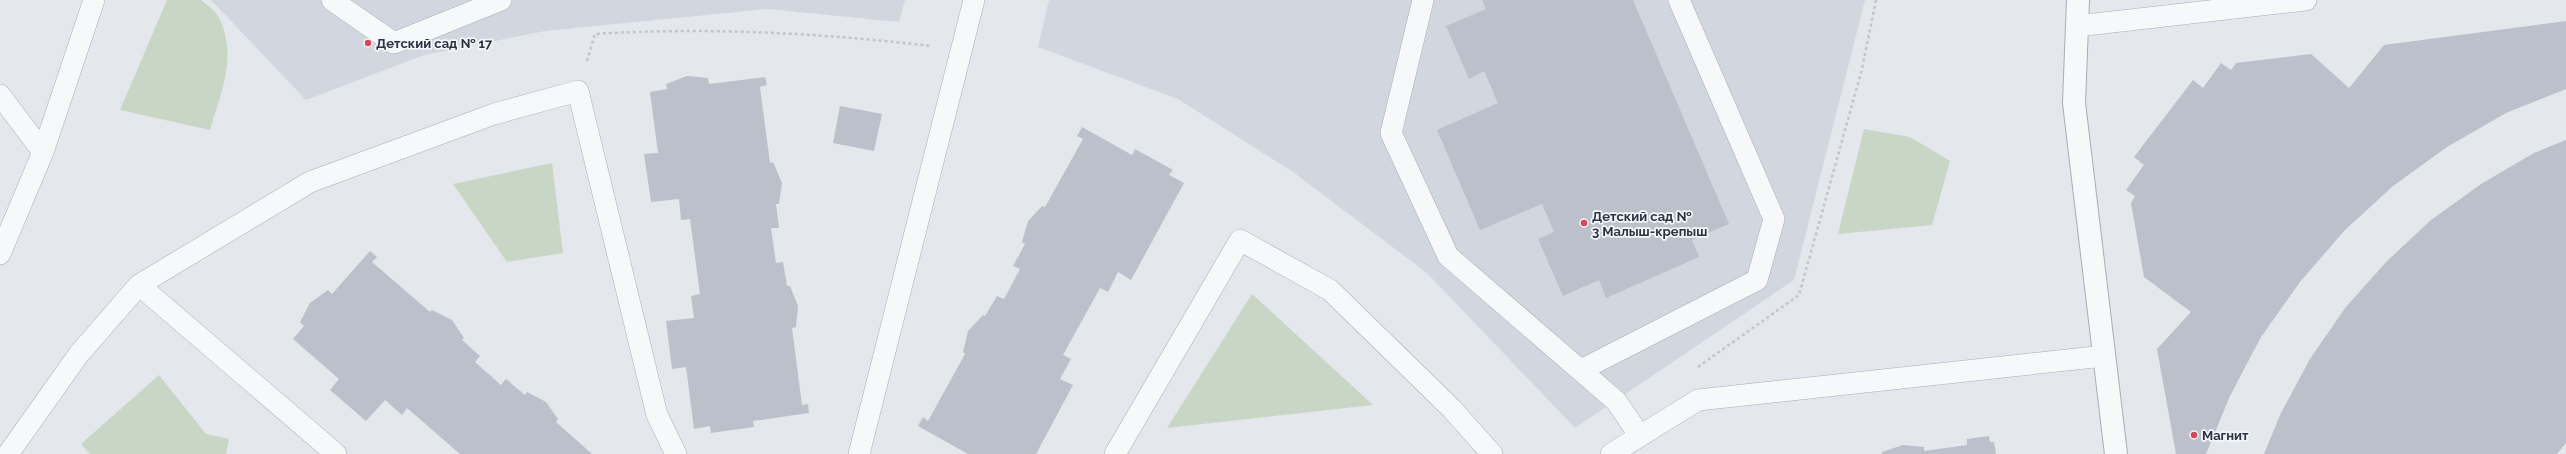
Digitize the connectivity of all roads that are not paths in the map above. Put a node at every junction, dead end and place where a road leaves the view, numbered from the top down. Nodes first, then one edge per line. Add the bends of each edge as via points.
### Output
1 (94, 0) edge
2 (332, 0) edge
3 (501, 0) edge
4 (974, 0) edge
5 (1423, 0) edge
6 (1679, 0) edge
7 (2078, 0) edge
8 (2306, 0) edge
9 (2077, 26) junction
10 (0, 95) edge
11 (43, 152) junction
12 (0, 254) edge
13 (140, 285) junction
14 (2104, 356) junction
15 (1581, 370) junction
16 (1640, 436) junction
17 (8, 454) edge
18 (336, 454) edge
19 (676, 454) edge
20 (859, 454) edge
21 (1115, 454) edge
22 (1492, 454) edge
23 (1611, 454) edge
24 (2116, 454) edge

1 - 11 lane
2 - 3 lane via 394,43
4 - 20 lane
5 - 15 lane via 1391,134 1448,256
6 - 15 lane via 1774,219 1757,280
7 - 9 street
8 - 9 lane
9 - 14 street via 2074,103
10 - 11 lane
11 - 12 lane
13 - 17 lane via 79,354
13 - 18 lane
13 - 19 lane via 310,182 494,114 578,91 657,415
14 - 16 lane via 1698,400
14 - 24 street
15 - 16 lane via 1616,401
16 - 23 lane
21 - 22 lane via 1240,240 1330,290 1451,408

